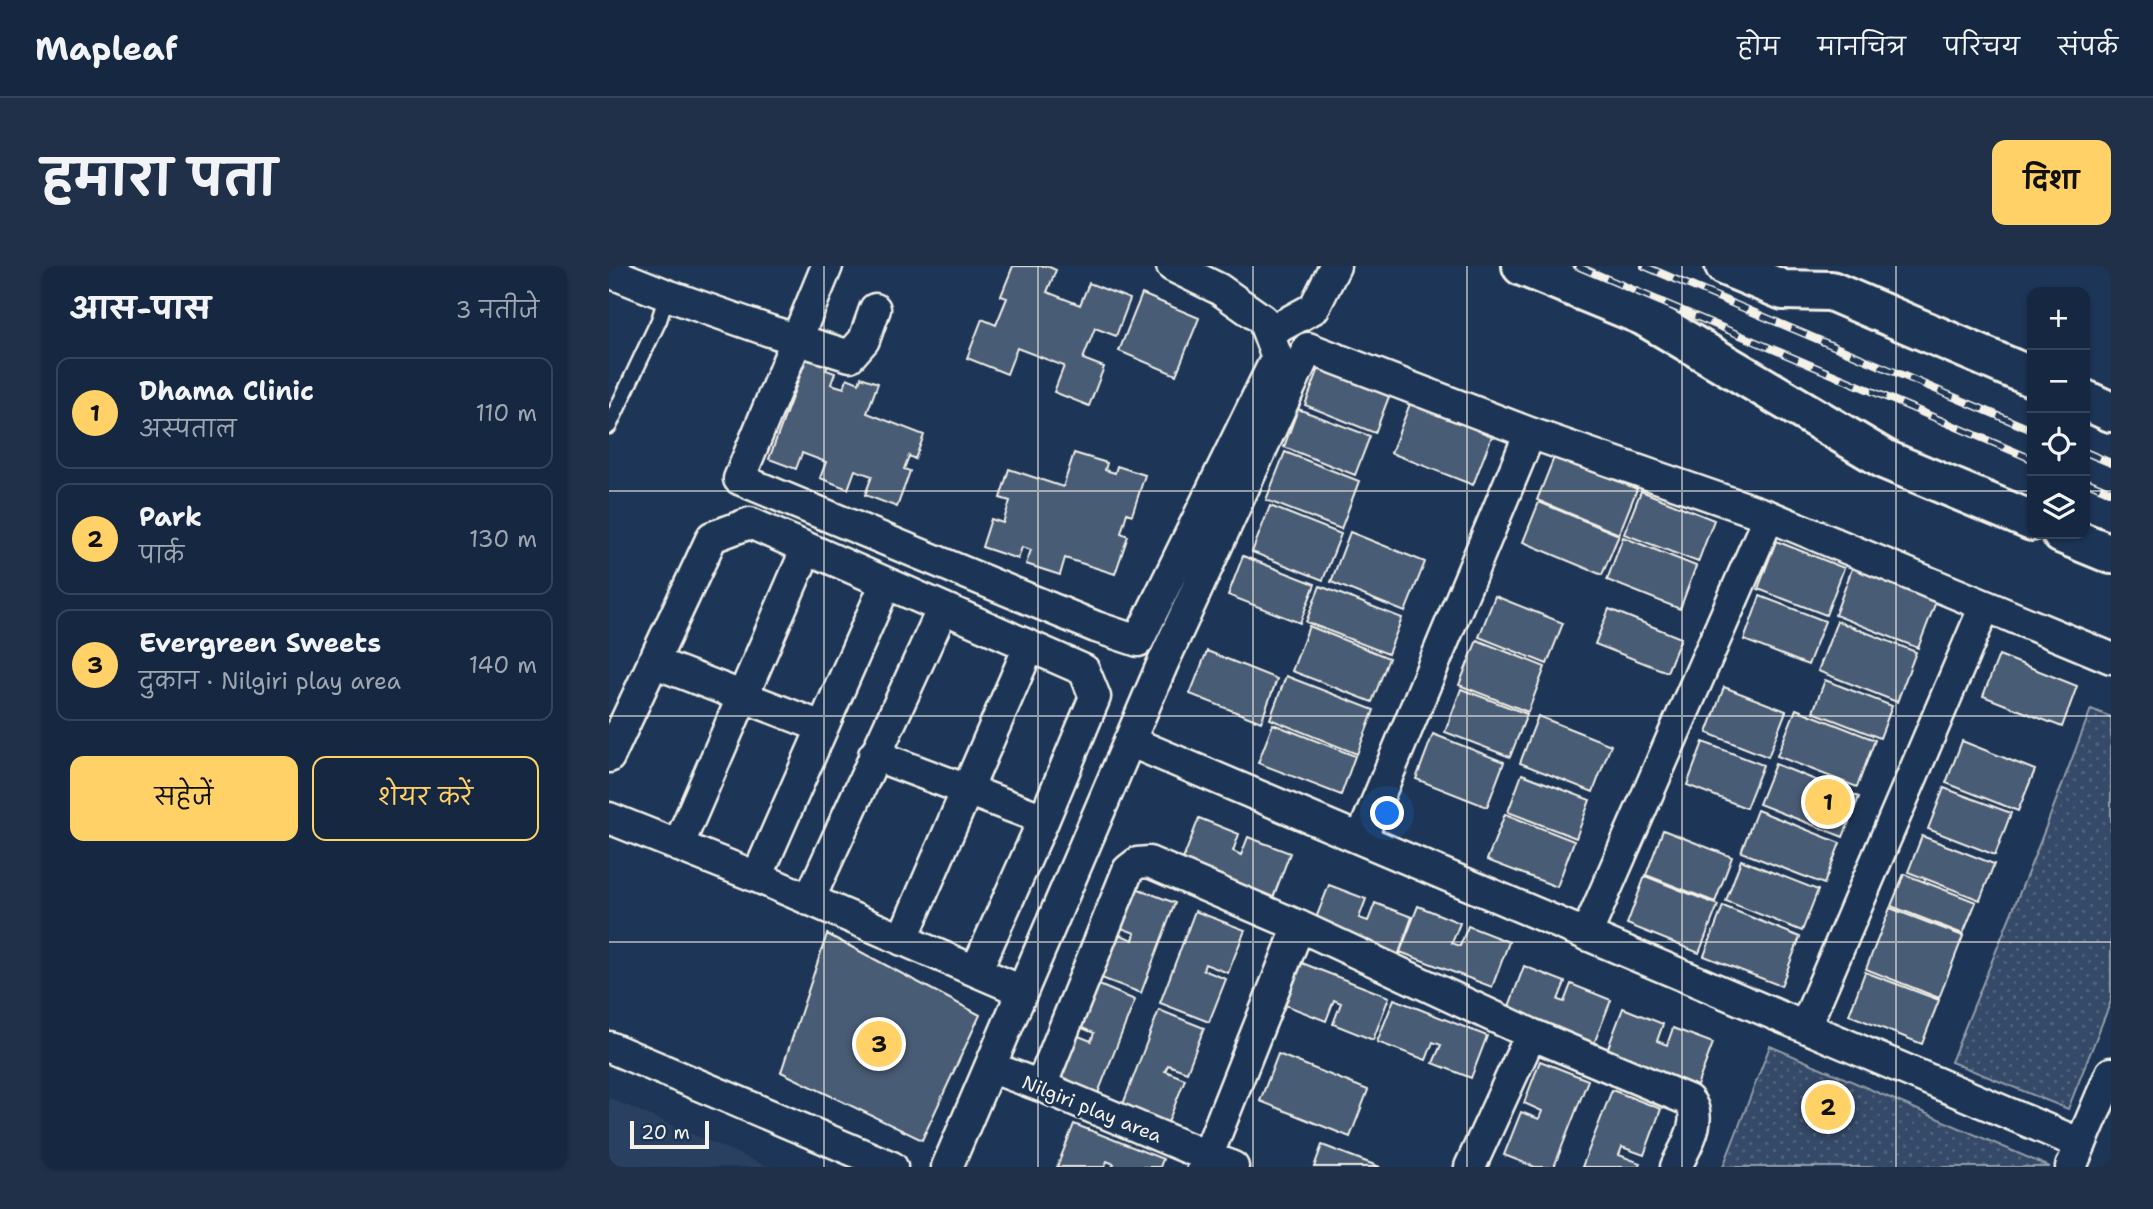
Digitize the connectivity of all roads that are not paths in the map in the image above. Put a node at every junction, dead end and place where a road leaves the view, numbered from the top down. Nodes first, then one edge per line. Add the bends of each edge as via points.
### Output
1 (827, 266) edge
2 (1172, 266) edge
3 (1335, 266) edge
4 (1522, 266) edge
5 (1725, 266) edge
6 (1800, 266) edge
7 (609, 272) edge
8 (1831, 291) junction
9 (667, 296) junction
10 (875, 309) dead end
11 (1268, 333) junction
12 (796, 338) junction
13 (2027, 375) edge
14 (2090, 402) edge
15 (2111, 412) edge
16 (609, 426) edge
17 (1530, 433) junction
18 (1769, 516) junction
19 (2027, 519) edge
20 (2074, 539) edge
21 (807, 548) junction
22 (2111, 554) edge
23 (887, 583) junction
24 (1985, 606) junction
25 (943, 608) junction
26 (1030, 646) junction
27 (2111, 658) edge
28 (653, 663) junction
29 (743, 696) junction
30 (823, 727) junction
31 (1129, 741) junction
32 (874, 755) junction
33 (609, 757) edge
34 (967, 790) junction
35 (609, 818) edge
36 (1044, 819) junction
37 (1361, 839) junction
38 (678, 846) junction
39 (757, 877) junction
40 (809, 900) junction
41 (1299, 926) junction
42 (1586, 935) junction
43 (902, 940) junction
44 (976, 971) junction
45 (1023, 991) junction
46 (1805, 1027) junction
47 (1531, 1034) junction
48 (609, 1047) edge
49 (990, 1067) junction
50 (2110, 1079) edge
51 (1041, 1086) junction
52 (2076, 1156) edge
53 (1215, 1164) edge
54 (892, 1167) edge
55 (947, 1167) edge
56 (1470, 1167) edge
57 (1677, 1167) edge

1 - 12 street
2 - 11 street via 1219,289 1263,320
3 - 11 street via 1314,308
4 - 19 main road via 1644,316 1885,460
5 - 8 main road via 1783,290
6 - 8 main road
7 - 9 street
8 - 13 main road
9 - 12 street
9 - 16 lane
10 - 12 street via 864,340 850,356
11 - 12 street via 1277,357 1138,641 739,479
14 - 15 main road
17 - 18 street
17 - 31 street via 1308,348
17 - 37 street
18 - 24 street
18 - 42 street
20 - 22 main road
21 - 23 street
21 - 28 street via 750,523 712,537
21 - 29 street
23 - 25 street
23 - 30 street
24 - 27 street
24 - 46 street
25 - 26 street
25 - 32 street
26 - 34 street
26 - 36 street via 1084,670 1095,697
28 - 29 street
28 - 33 street
29 - 30 street
29 - 38 street
30 - 39 street
31 - 37 street
31 - 45 street
32 - 34 street
32 - 40 street
34 - 36 street
34 - 43 street
35 - 38 street
36 - 44 street
37 - 42 street
38 - 39 street
39 - 40 street
40 - 43 street
41 - 47 street
41 - 51 street via 1149,862 1137,863 1128,870
41 - 53 street
42 - 46 street
43 - 44 street
44 - 45 street
45 - 49 street
46 - 52 street
47 - 56 street
47 - 57 street via 1688,1100 1697,1119
48 - 54 street
49 - 51 street, Nilgiri play area
49 - 55 street
50 - 52 street
51 - 53 street, Nilgiri play area

